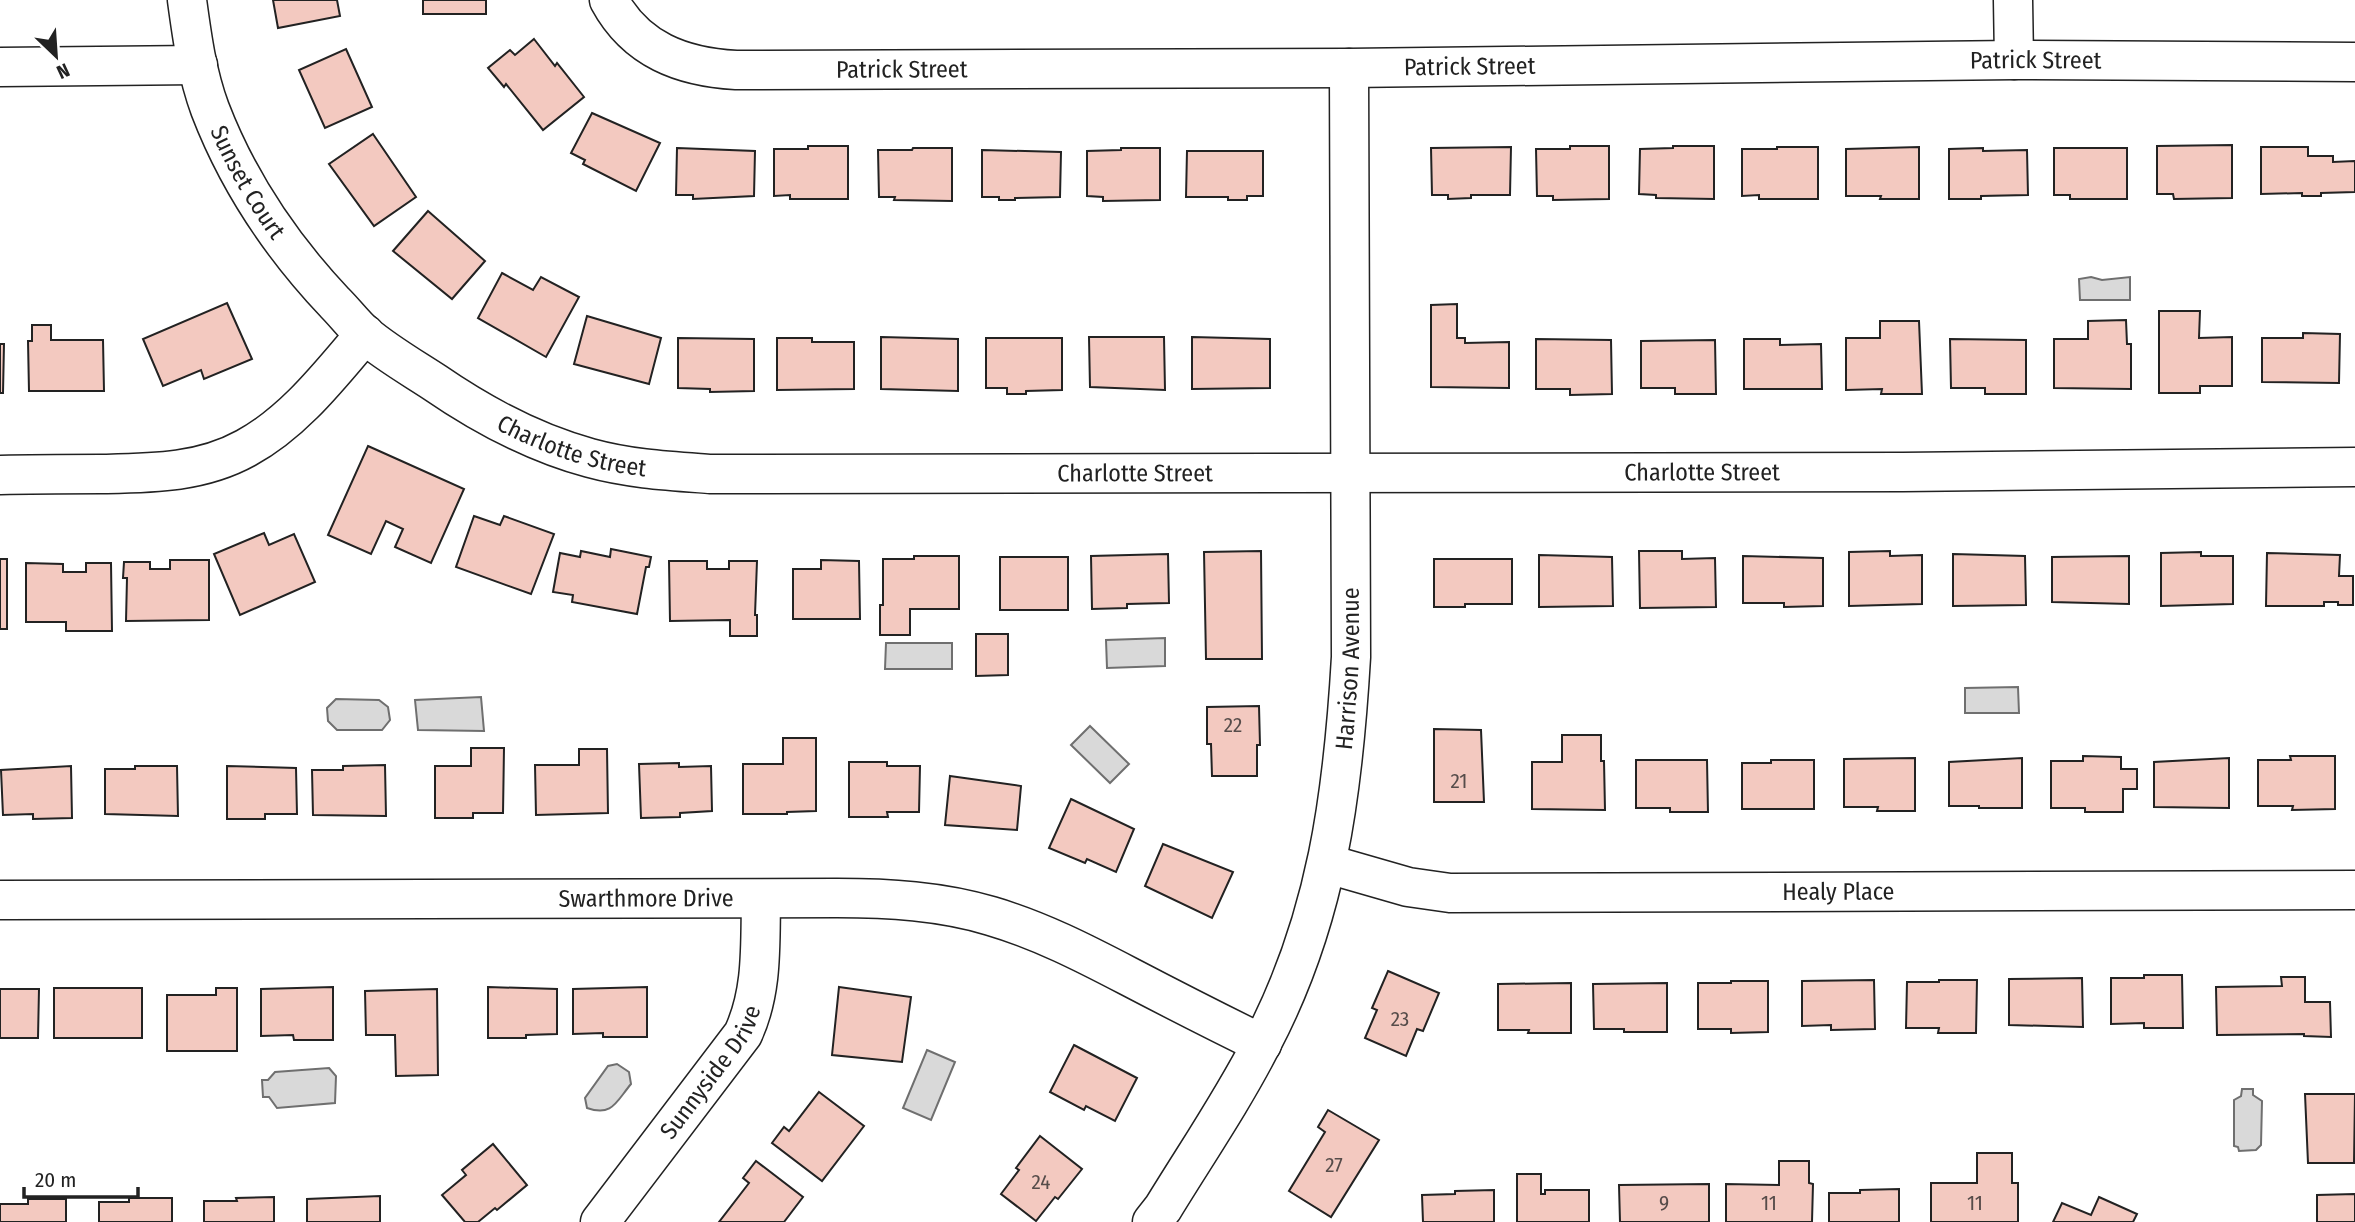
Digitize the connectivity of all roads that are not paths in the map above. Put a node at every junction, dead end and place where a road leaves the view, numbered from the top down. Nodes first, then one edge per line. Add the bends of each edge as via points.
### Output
1 (187, 0) edge
2 (609, 0) edge
3 (2013, 0) edge
4 (2014, 60) junction
5 (2355, 62) edge
6 (198, 65) junction
7 (0, 67) edge
8 (1349, 68) junction
9 (365, 334) junction
10 (2355, 467) edge
11 (1349, 472) junction
12 (0, 474) edge
13 (1328, 864) junction
14 (2355, 890) edge
15 (761, 899) junction
16 (0, 900) edge
17 (1262, 1044) junction
18 (1166, 1217) edge
19 (600, 1222) edge

1 - 6 street, Sunset Court
2 - 8 street, Patrick Street via 621,19 650,46 707,68
3 - 4 street
4 - 5 street, Patrick Street
4 - 8 street, Patrick Street
6 - 7 street
6 - 9 street, Sunset Court via 214,118 255,201 313,279
8 - 11 street, Harrison Avenue
9 - 11 street, Charlotte Street via 493,419 554,447 628,467 711,474
9 - 12 street via 279,425 228,457 179,471
10 - 11 street, Charlotte Street
11 - 13 street, Harrison Avenue via 1351,657 1346,744
13 - 14 street, Healy Place via 1408,887 1450,893
13 - 17 street, Harrison Avenue via 1303,948
15 - 16 street, Swarthmore Drive
15 - 17 street, Swarthmore Drive via 898,900 990,915 1075,949
15 - 19 street, Sunnyside Drive via 760,970 743,1034
17 - 18 street, Harrison Avenue

